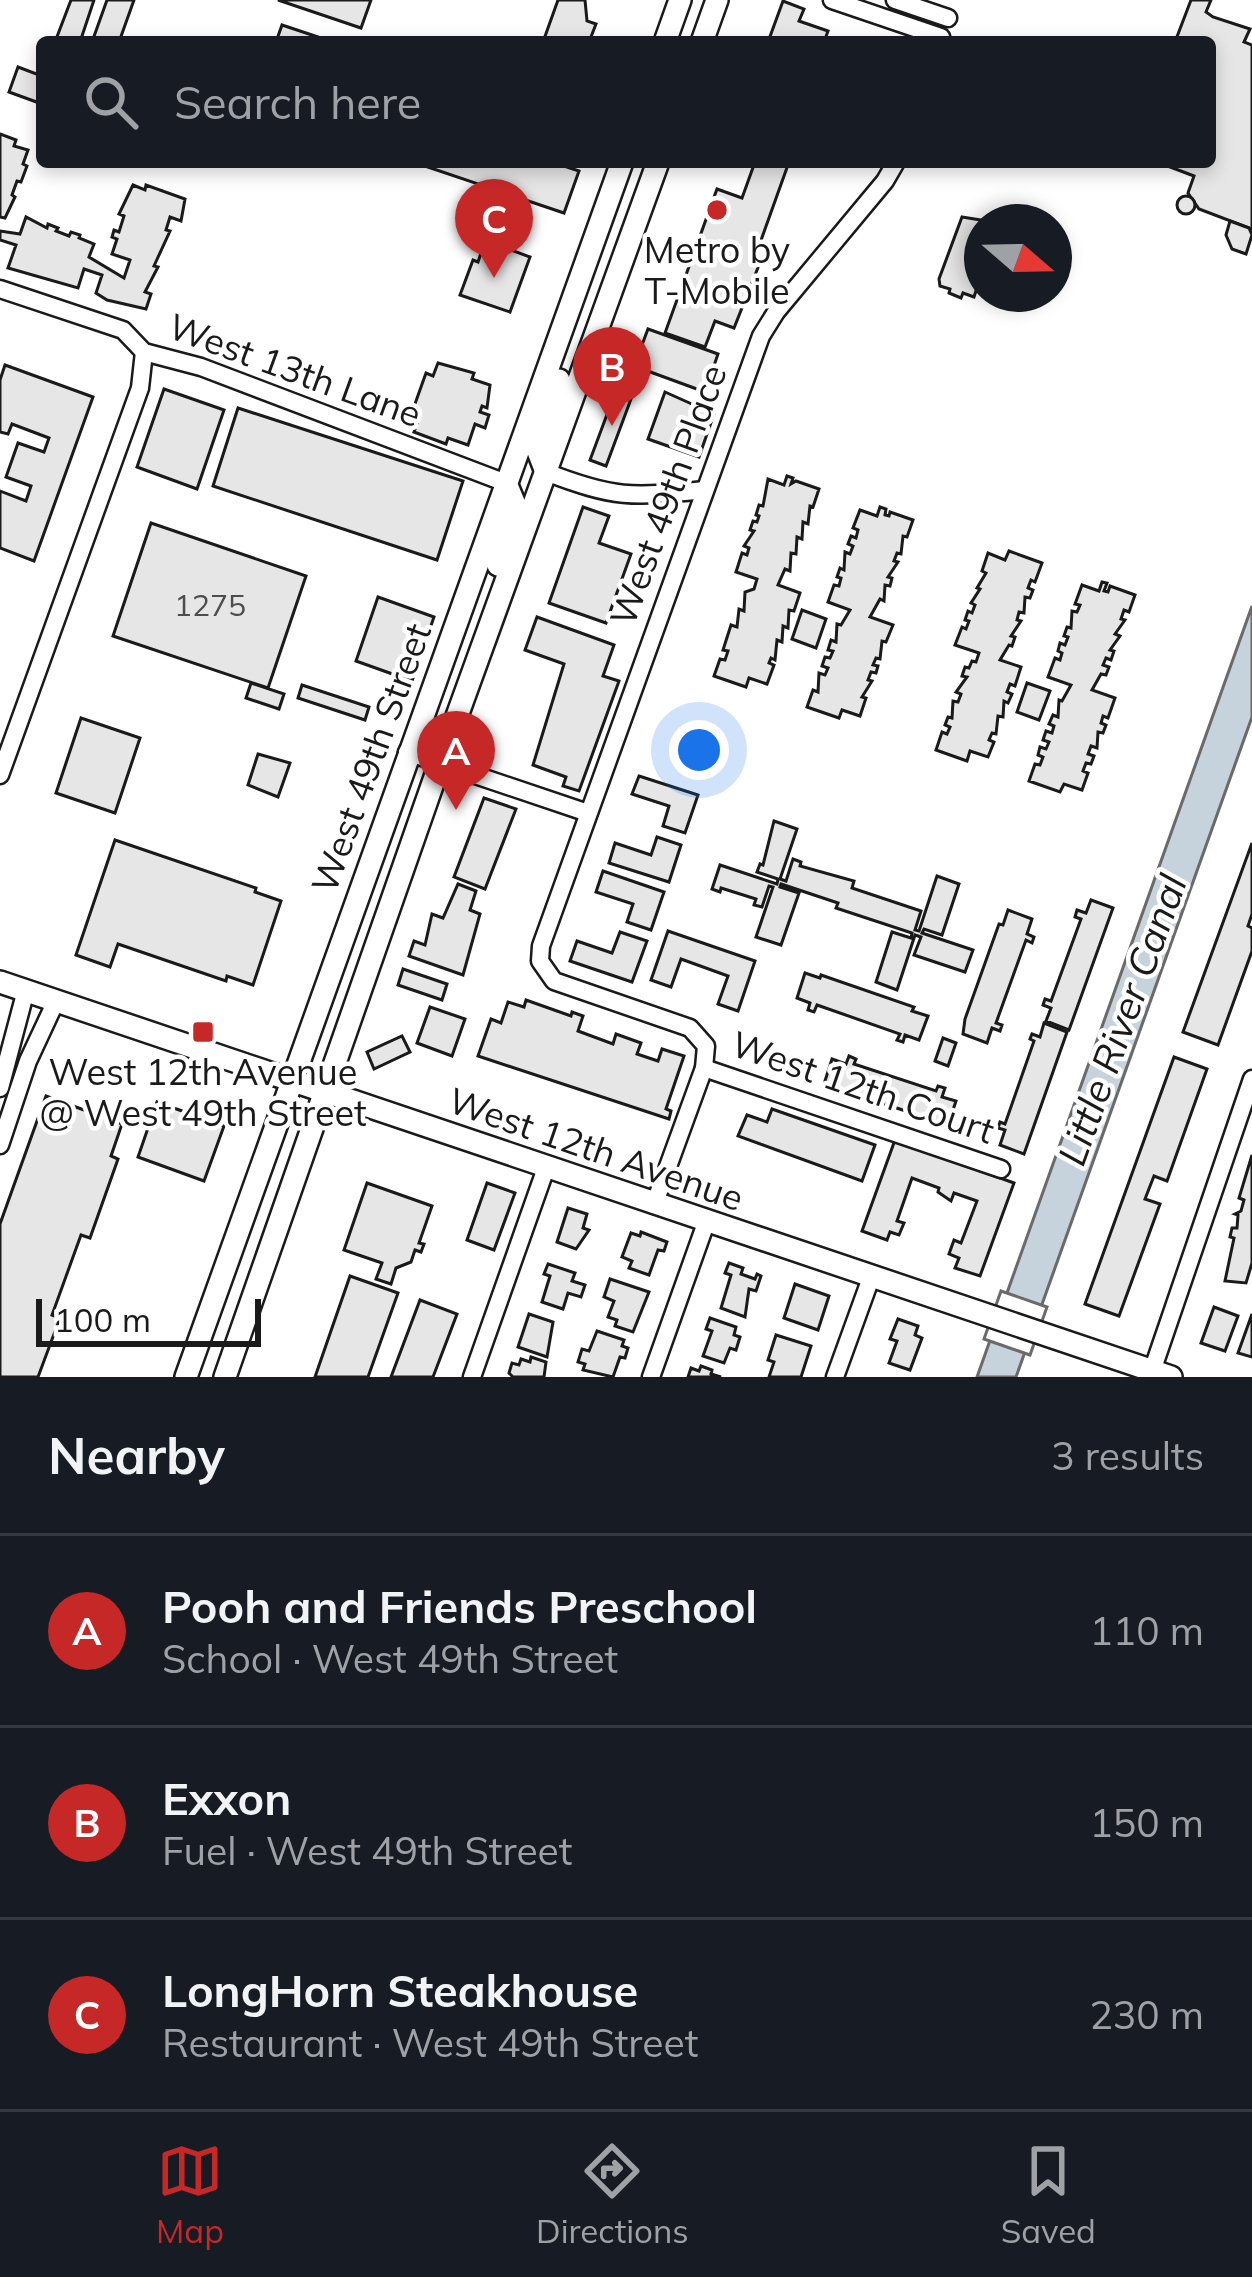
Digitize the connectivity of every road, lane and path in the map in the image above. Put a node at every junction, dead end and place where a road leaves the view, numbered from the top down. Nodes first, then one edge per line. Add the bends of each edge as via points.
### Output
1 (680, 0) edge
2 (717, 0) edge
3 (832, 0) edge
4 (895, 0) edge
5 (951, 9) edge
6 (667, 36) edge
7 (704, 36) edge
8 (932, 36) edge
9 (620, 168) edge
10 (656, 168) edge
11 (893, 168) edge
12 (0, 289) edge
13 (567, 314) junction
14 (144, 352) junction
15 (546, 472) junction
16 (506, 483) junction
17 (705, 490) junction
18 (490, 625) junction
19 (407, 752) junction
20 (440, 763) junction
21 (0, 775) edge
22 (588, 813) junction
23 (0, 982) edge
24 (26, 991) junction
25 (56, 1001) junction
26 (704, 1068) junction
27 (1252, 1079) edge
28 (292, 1081) junction
29 (0, 1088) edge
30 (325, 1092) junction
31 (0, 1145) edge
32 (546, 1168) junction
33 (1001, 1169) dead end
34 (654, 1205) junction
35 (706, 1223) junction
36 (872, 1274) junction
37 (1158, 1375) edge
38 (186, 1377) edge
39 (225, 1377) edge
40 (472, 1377) edge
41 (650, 1377) edge
42 (835, 1377) edge

1 - 6 main road
2 - 7 main road
3 - 8 street
4 - 5 street
9 - 13 main road, West 49th Street
10 - 15 main road, West 49th Street
11 - 17 street, West 49th Place via 766,327
12 - 14 street, West 13th Lane via 124,330
13 - 15 main road via 561,374 536,446
13 - 16 main road, West 49th Street
14 - 16 street, West 13th Lane
14 - 21 street via 140,388
15 - 17 street via 617,495
15 - 18 main road, West 49th Street
16 - 18 main road via 517,507 497,565
16 - 19 main road, West 49th Street
17 - 22 street, West 49th Place
18 - 20 main road, West 49th Street
19 - 20 street
19 - 28 main road, West 49th Street
20 - 22 street
20 - 30 main road, West 49th Street
22 - 26 street, West 49th Place via 541,946 544,971 557,983 694,1031 706,1046
23 - 24 main road, West 12th Avenue
24 - 25 main road, West 12th Avenue
24 - 29 street
25 - 28 main road, West 12th Avenue
25 - 31 street
26 - 33 street, West 12th Court
26 - 34 street
27 - 37 street
28 - 30 main road, West 12th Avenue
28 - 38 main road, West 49th Street
30 - 32 main road, West 12th Avenue
30 - 39 main road, West 49th Street
32 - 34 main road, West 12th Avenue
32 - 40 street
34 - 35 main road, West 12th Avenue
35 - 36 main road, West 12th Avenue
35 - 41 street
36 - 37 main road, West 12th Avenue
36 - 42 street

